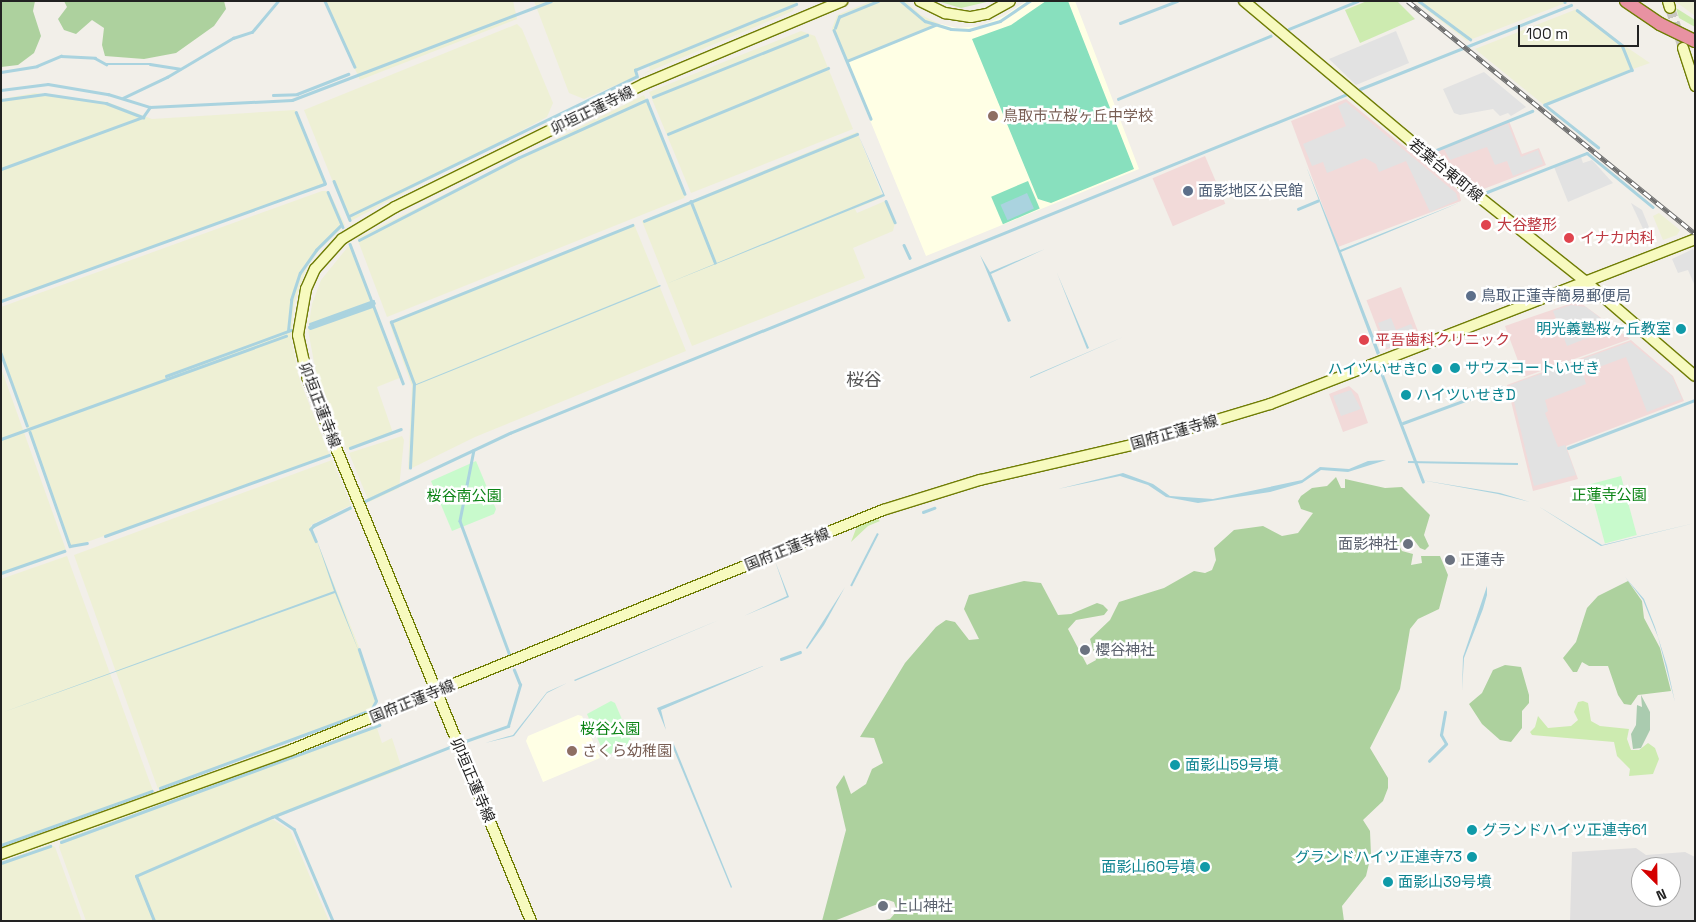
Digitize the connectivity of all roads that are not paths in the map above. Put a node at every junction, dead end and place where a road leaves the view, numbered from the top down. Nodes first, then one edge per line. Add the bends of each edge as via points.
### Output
1 (842, 1) edge
2 (920, 1) edge
3 (1010, 1) edge
4 (1244, 1) edge
5 (1616, 1) edge
6 (1626, 1) edge
7 (1643, 1) edge
8 (1664, 26) junction
9 (1695, 41) edge
10 (1683, 48) tunnel mouth
11 (1695, 86) edge
12 (1695, 239) edge
13 (1585, 281) junction
14 (1695, 376) edge
15 (436, 691) junction
16 (1, 854) edge
17 (531, 921) edge

1 - 15 main road, 卯垣正蓮寺線 via 644,84 395,207 351,232 315,269 300,311 301,354 308,380
2 - 3 main road via 945,13 971,17 987,14
4 - 13 main road, 若葉台東町線 via 1449,173
5 - 8 highway
6 - 8 highway
7 - 8 highway
8 - 9 highway
10 - 11 main road
12 - 13 main road, 国府正蓮寺線
13 - 14 main road, 若葉台東町線
13 - 15 main road, 国府正蓮寺線 via 1270,404 1140,442 980,480 883,510
15 - 16 main road, 国府正蓮寺線 via 291,750
15 - 17 main road, 卯垣正蓮寺線

